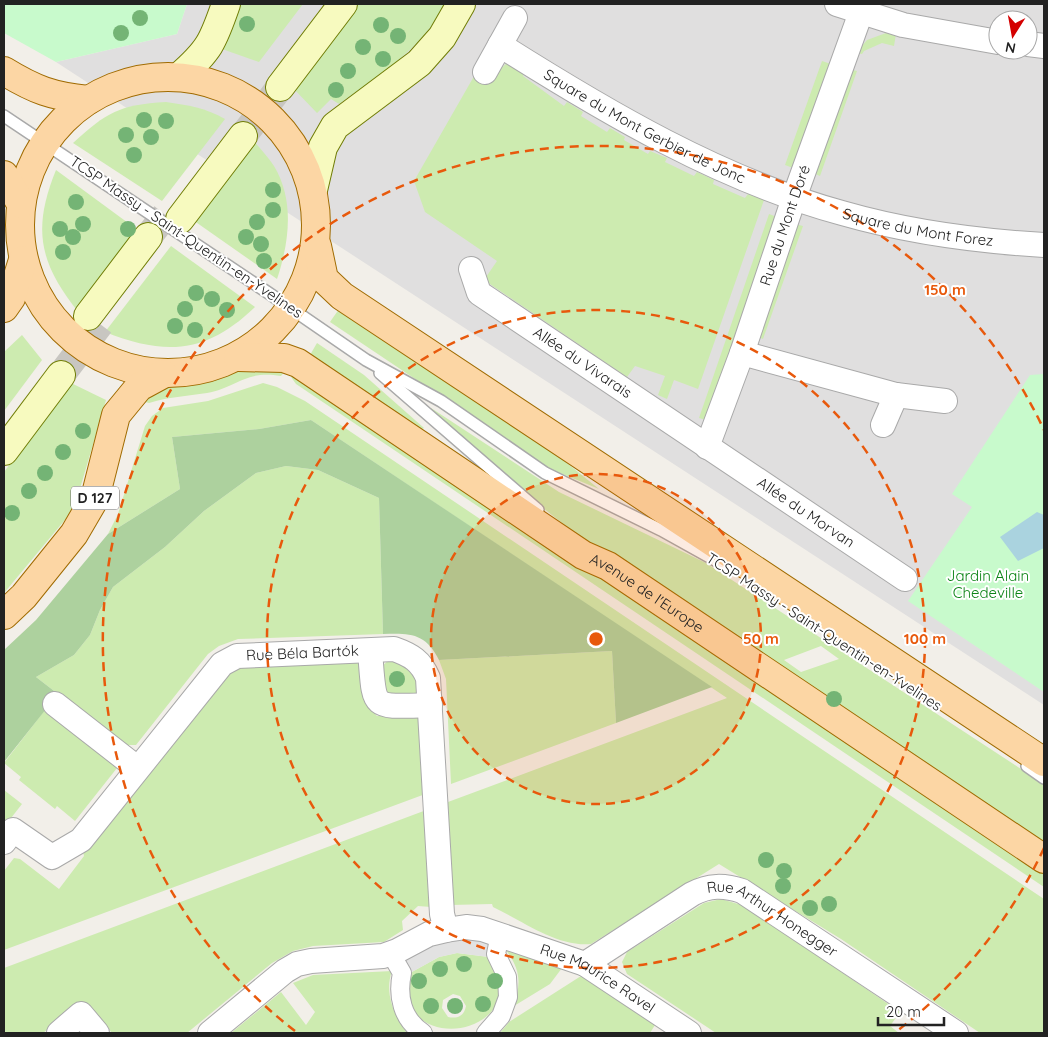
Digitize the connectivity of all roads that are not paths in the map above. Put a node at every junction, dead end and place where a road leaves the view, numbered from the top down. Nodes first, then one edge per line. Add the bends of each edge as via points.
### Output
1 (226, 4) edge
2 (327, 4) edge
3 (343, 4) edge
4 (461, 4) edge
5 (838, 4) edge
6 (862, 8) edge
7 (515, 18) dead end
8 (988, 40) edge
9 (500, 45) junction
10 (4, 71) edge
11 (485, 72) dead end
12 (179, 77) junction
13 (88, 100) junction
14 (4, 116) edge
15 (238, 131) tunnel mouth
16 (44, 143) junction
17 (4, 175) edge
18 (313, 190) junction
19 (794, 198) junction
20 (20, 204) junction
21 (175, 213) tunnel mouth
22 (153, 242) tunnel mouth
23 (316, 244) junction
24 (1044, 245) edge
25 (23, 260) junction
26 (471, 269) dead end
27 (4, 308) edge
28 (292, 308) junction
29 (94, 320) tunnel mouth
30 (742, 354) junction
31 (238, 357) junction
32 (366, 360) junction
33 (163, 374) junction
34 (896, 395) junction
35 (945, 401) dead end
36 (883, 425) dead end
37 (4, 426) edge
38 (707, 447) junction
39 (4, 451) edge
40 (608, 566) junction
41 (905, 579) dead end
42 (4, 615) edge
43 (848, 647) dead end
44 (370, 651) junction
45 (55, 704) dead end
46 (430, 705) junction
47 (1032, 762) edge
48 (138, 768) junction
49 (1044, 778) edge
50 (4, 842) edge
51 (1044, 859) edge
52 (446, 930) junction
53 (500, 934) junction
54 (390, 954) junction
55 (585, 964) junction
56 (59, 1033) edge
57 (97, 1033) edge
58 (210, 1033) edge
59 (423, 1033) edge
60 (486, 1033) edge
61 (689, 1033) edge
62 (956, 1033) edge

1 - 12 main road via 205,54
2 - 3 main road via 275,83
4 - 18 main road via 442,37 419,63 335,126 322,147
5 - 6 street
6 - 8 street via 903,25
6 - 19 street, Rue du Mont Doré
7 - 9 street
9 - 11 street
9 - 19 street, Square du Mont Gerbier de Jonc via 586,99 665,141
10 - 13 main road via 32,88 60,97
12 - 13 main road via 140,80 116,86
12 - 18 main road via 205,81 230,90 274,121 291,141
13 - 16 main road via 64,119
14 - 16 lane, TCSP Massy - Saint-Quentin-en-Yvelines
15 - 21 main road
16 - 20 main road via 29,172
16 - 28 lane, TCSP Massy - Saint-Quentin-en-Yvelines
17 - 20 main road
18 - 23 main road via 317,216
19 - 24 street, Square du Mont Forez via 887,224 966,238
19 - 30 street, Rue du Mont Doré
20 - 25 main road
22 - 29 main road
23 - 28 main road via 308,277
23 - 47 main road via 324,279 342,296
25 - 27 main road
25 - 33 main road via 34,290 51,317 74,340 101,358 131,369
26 - 38 street, Allée du Vivarais via 479,293
28 - 31 main road via 268,336
28 - 32 lane, TCSP Massy - Saint-Quentin-en-Yvelines
30 - 34 street
30 - 38 street, Rue du Mont Doré
31 - 33 main road via 202,370
31 - 40 main road, Avenue de l'Europe via 284,358 298,363 583,555
32 - 40 lane, TCSP Massy - Saint-Quentin-en-Yvelines via 540,512 589,546
32 - 43 lane, TCSP Massy - Saint-Quentin-en-Yvelines via 441,401 545,472 734,570
33 - 42 main road, D 127 via 139,387 116,415 95,498 74,534 24,596
34 - 35 street
34 - 36 street
37 - 39 main road via 55,371
38 - 41 street, Allée du Morvan
40 - 51 main road, Avenue de l'Europe
44 - 46 street, Rue Béla Bartók via 394,649 411,655 423,665 428,678
44 - 46 street, Rue Béla Bartók via 374,695 378,703 387,706
44 - 48 street, Rue Béla Bartók via 237,656 222,664
45 - 48 street
46 - 52 street, Rue Béla Bartók via 442,914
47 - 49 lane
48 - 50 street, Rue Béla Bartók via 81,840 52,857 13,830
52 - 53 street, Rue Maurice Ravel via 466,927
52 - 54 street, Rue Maurice Ravel via 429,934
53 - 55 street, Rue Maurice Ravel
53 - 60 street via 496,954 507,977 508,997 501,1016
54 - 58 street, Rue Maurice Ravel via 297,964
54 - 59 street via 402,973 402,1006 412,1024
55 - 61 street, Rue Maurice Ravel
55 - 62 street, Rue Arthur Honegger via 703,888 729,887 742,891
56 - 57 street via 81,1014

